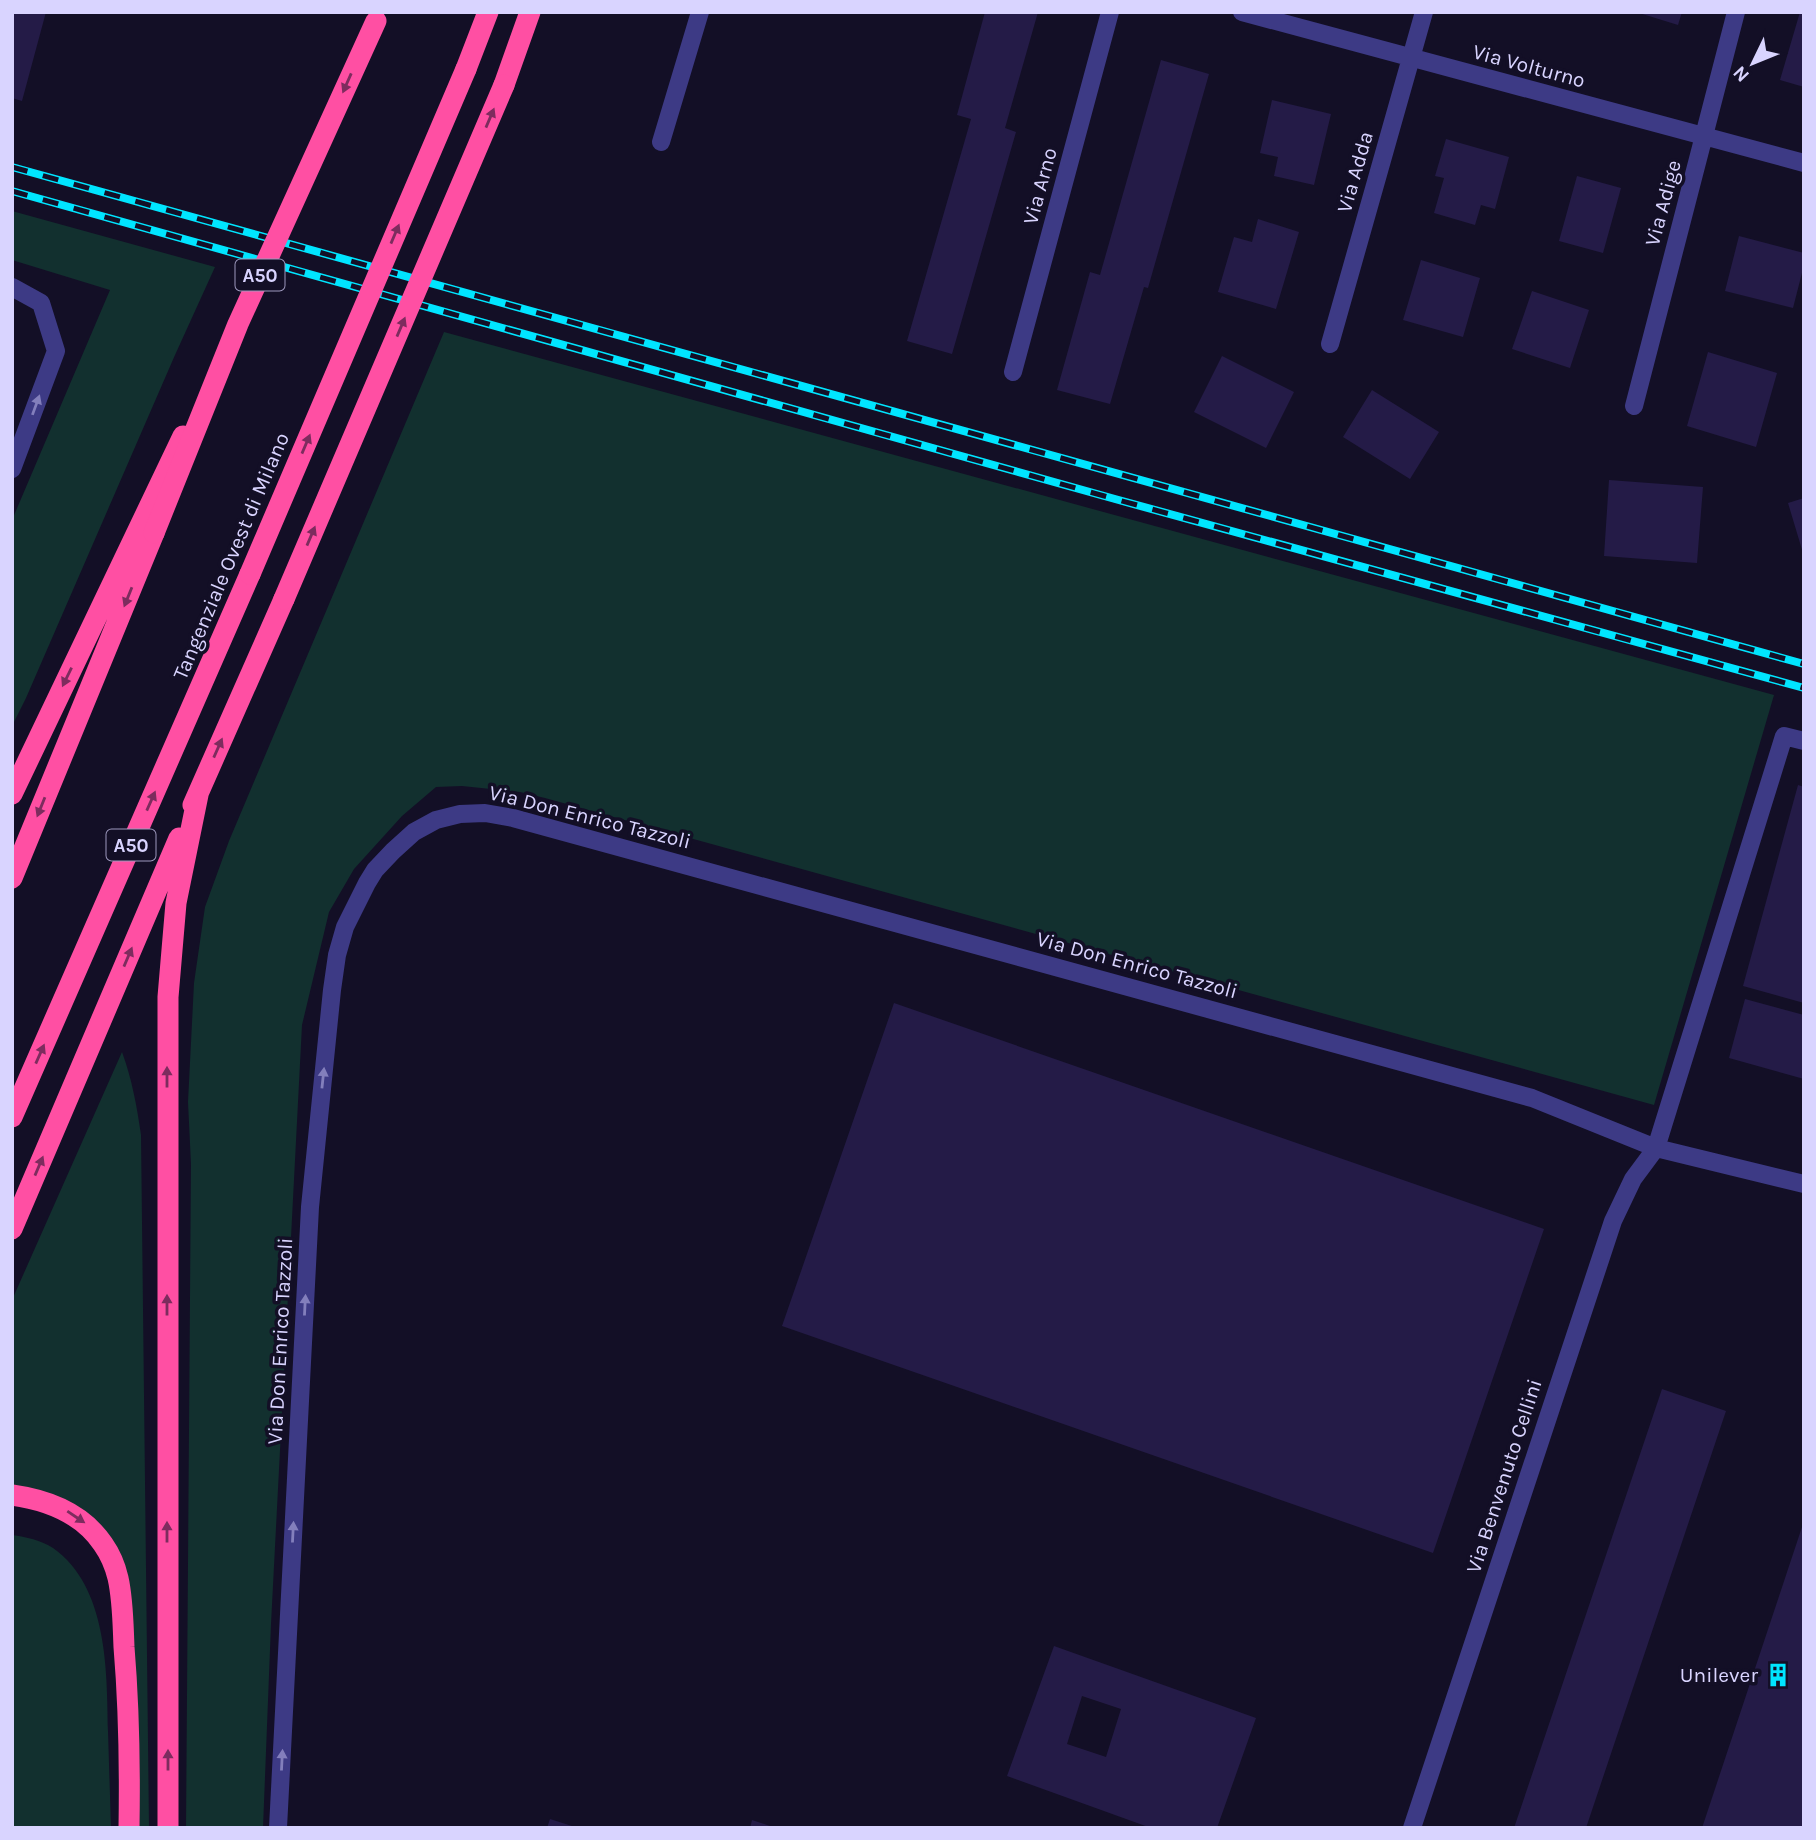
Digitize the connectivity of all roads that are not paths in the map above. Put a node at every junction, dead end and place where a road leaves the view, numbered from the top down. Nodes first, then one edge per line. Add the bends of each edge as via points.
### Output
1 (488, 12) edge
2 (530, 12) edge
3 (700, 12) edge
4 (1110, 12) edge
5 (1242, 12) edge
6 (1424, 12) edge
7 (1736, 12) edge
8 (378, 17) edge
9 (1412, 58) junction
10 (1704, 137) junction
11 (661, 142) dead end
12 (1804, 163) edge
13 (12, 287) edge
14 (1330, 344) dead end
15 (1013, 372) dead end
16 (1634, 406) dead end
17 (12, 469) edge
18 (147, 530) junction
19 (1804, 741) edge
20 (18, 775) edge
21 (12, 794) edge
22 (198, 795) junction
23 (12, 878) edge
24 (12, 1116) edge
25 (1656, 1147) junction
26 (1804, 1184) edge
27 (12, 1229) edge
28 (12, 1494) edge
29 (129, 1828) edge
30 (167, 1828) edge
31 (278, 1828) edge
32 (1412, 1828) edge

24 -> 1 highway, Tangenziale Ovest di Milano / A50, bridge via 250,574
22 -> 2 highway, bridge via 504,86
3 - 11 street
4 - 15 street, Via Arno
5 - 9 street, Via Volturno
6 - 9 street, Via Adda
7 - 10 street, Via Adige
8 -> 18 highway, A50, bridge
9 - 10 street, Via Volturno
9 - 14 street, Via Adda
10 - 12 street, Via Volturno
10 - 16 street, Via Adige
17 -> 13 street via 55,351 41,303
18 -> 20 highway
18 -> 23 highway, A50
19 - 25 street, Via Benvenuto Cellini via 1784,736
20 - 21 highway
27 -> 22 highway
30 -> 22 highway via 168,997 176,903
25 - 26 street, Via Don Enrico Tazzoli
31 -> 25 street, Via Don Enrico Tazzoli via 310,1207 334,971 345,927 375,870 414,832 436,820 472,813 539,825 1532,1098
25 - 32 street, Via Benvenuto Cellini via 1633,1179 1613,1221
28 -> 29 highway via 60,1507 82,1521 104,1544 116,1568 126,1667

